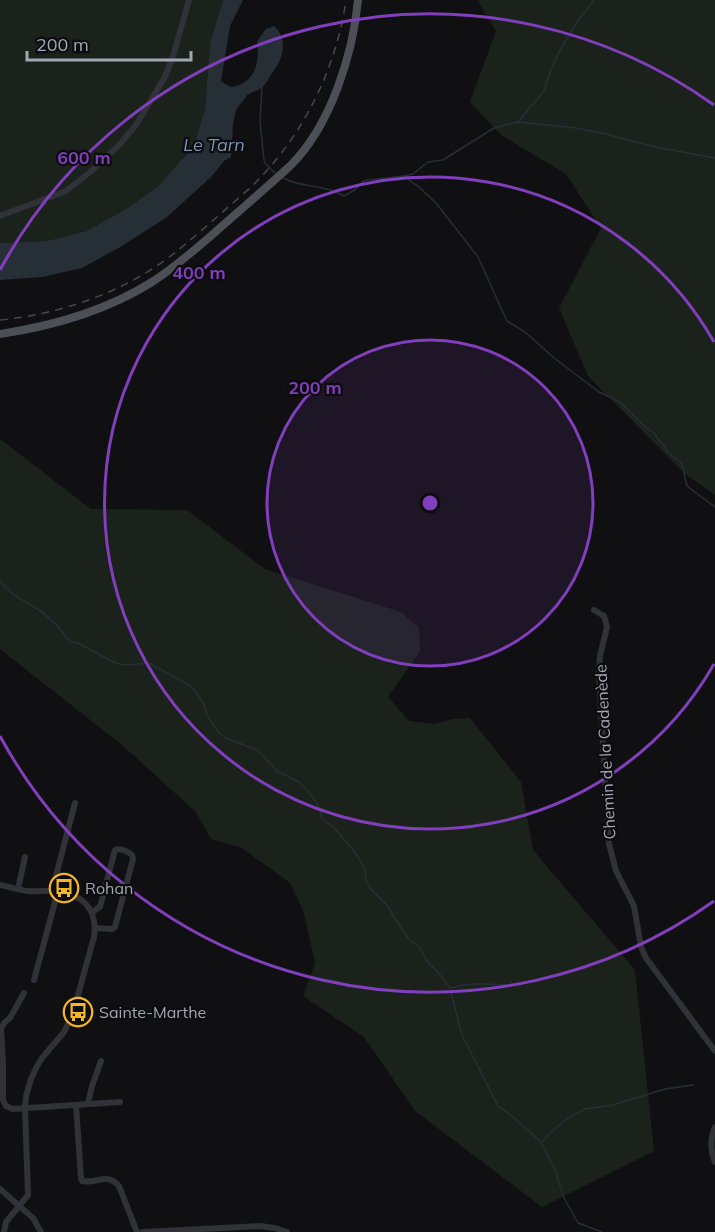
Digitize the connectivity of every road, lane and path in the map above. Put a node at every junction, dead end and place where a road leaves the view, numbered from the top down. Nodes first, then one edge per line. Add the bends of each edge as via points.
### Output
1 (189, 0) edge
2 (358, 0) edge
3 (0, 216) edge
4 (0, 334) edge
5 (594, 610) dead end
6 (75, 803) dead end
7 (25, 857) dead end
8 (0, 885) edge
9 (18, 889) junction
10 (55, 891) junction
11 (92, 912) junction
12 (95, 928) junction
13 (34, 980) dead end
14 (24, 993) dead end
15 (715, 1051) edge
16 (101, 1061) dead end
17 (120, 1102) dead end
18 (88, 1103) junction
19 (76, 1105) junction
20 (25, 1108) junction
21 (715, 1126) edge
22 (715, 1162) edge
23 (0, 1189) edge
24 (20, 1206) junction
25 (4, 1232) edge
26 (41, 1232) edge
27 (137, 1232) edge
28 (143, 1232) edge
29 (287, 1232) edge

1 - 3 street via 165,77 119,145 66,191
2 - 4 main road via 348,53 333,98 298,159 189,255 152,282 74,317
5 - 15 street, Chemin de la Cadenède via 604,616 607,627 599,676 611,857 634,906 646,958
6 - 10 street
7 - 9 street
8 - 9 street
9 - 10 street
10 - 11 street via 79,898
10 - 13 street
11 - 12 street
11 - 12 street via 100,907 115,850 128,852 133,860 115,927
12 - 20 street via 73,1013 64,1032 36,1068
14 - 20 street via 1,1029 3,1100 9,1108
16 - 18 street
17 - 18 street
18 - 19 street
19 - 20 street
19 - 27 street via 82,1181 116,1182
20 - 24 street via 27,1194
21 - 22 street via 710,1149
23 - 24 street
24 - 25 street via 6,1222
24 - 26 street
28 - 29 street via 260,1226

